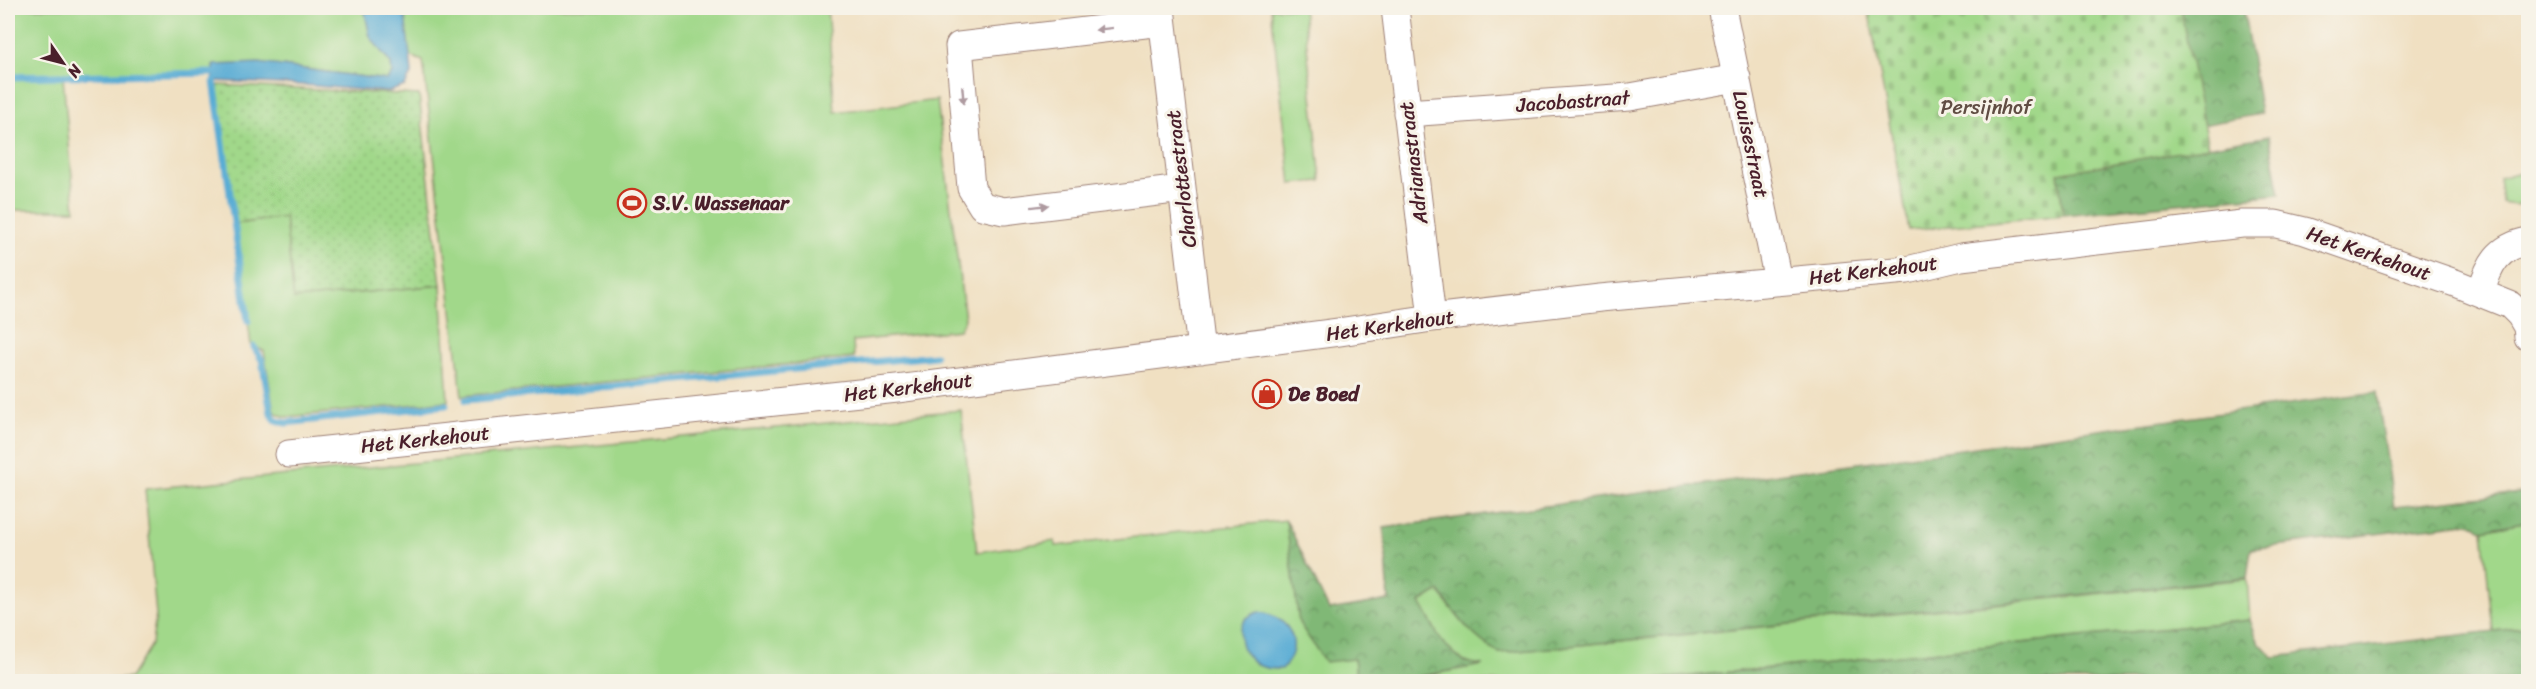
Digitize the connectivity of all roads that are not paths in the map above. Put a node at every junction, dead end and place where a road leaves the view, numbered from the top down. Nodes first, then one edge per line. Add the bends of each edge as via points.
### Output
1 (1395, 8) edge
2 (1722, 8) edge
3 (1162, 15) edge
4 (1737, 78) junction
5 (1407, 113) junction
6 (1182, 189) junction
7 (2529, 241) edge
8 (1778, 280) junction
9 (2481, 292) junction
10 (1432, 318) junction
11 (2529, 337) edge
12 (1202, 350) junction
13 (289, 454) dead end

1 - 5 street, Adrianastraat
2 - 4 street, Louisestraat
3 - 6 street, Charlottestraat
3 -> 6 street via 959,46 971,188 982,206 1004,211
4 - 5 street, Jacobastraat via 1630,97
4 - 8 street, Louisestraat
5 - 10 street, Adrianastraat
6 - 12 street, Charlottestraat
7 - 9 street via 2511,244 2488,266
8 - 9 street, Het Kerkehout via 1907,270 1961,257 2242,224 2276,224
8 - 10 street, Het Kerkehout
9 - 11 street, Het Kerkehout via 2510,305 2520,315
10 - 12 street, Het Kerkehout
12 - 13 street, Het Kerkehout via 886,390

